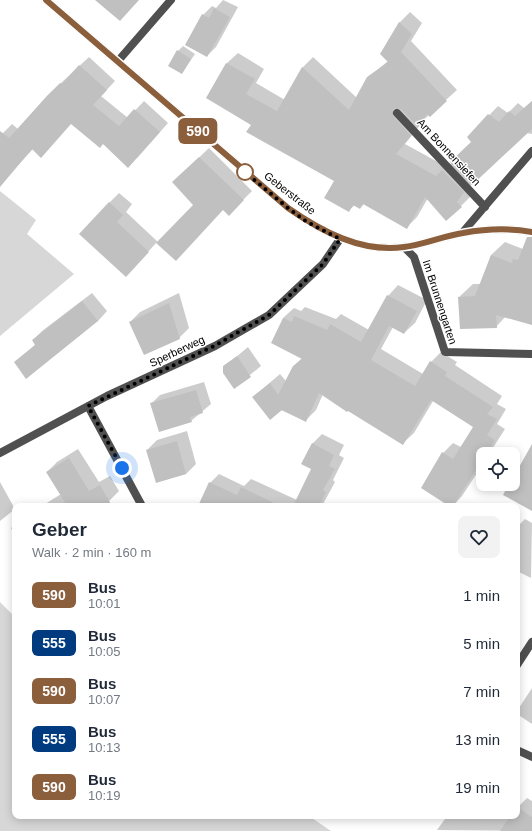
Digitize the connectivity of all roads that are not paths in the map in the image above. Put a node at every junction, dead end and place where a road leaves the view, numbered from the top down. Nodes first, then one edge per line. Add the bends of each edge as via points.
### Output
1 (46, 0) edge
2 (171, 0) edge
3 (118, 62) junction
4 (397, 113) dead end
5 (532, 151) edge
6 (485, 206) junction
7 (463, 232) junction
8 (532, 232) edge
9 (340, 239) junction
10 (404, 248) junction
11 (532, 354) edge
12 (88, 406) junction
13 (0, 453) edge
14 (140, 503) edge
15 (532, 642) edge
16 (520, 660) edge
17 (520, 751) edge
18 (532, 757) edge

1 - 3 street, Geberstraße
2 - 3 street
3 - 9 street, Geberstraße via 288,208 307,222
4 - 6 street, Am Bonnensiefen
5 - 6 street
6 - 7 street
7 - 8 street, Geberstraße via 515,229
7 - 10 street, Geberstraße
9 - 10 street, Geberstraße via 376,247
9 - 12 street, Sperberweg via 323,264 269,315 214,346
10 - 11 street, Im Brunnengarten via 414,257 445,352
12 - 13 street, Sperberweg
12 - 14 street
15 - 16 street
17 - 18 street

